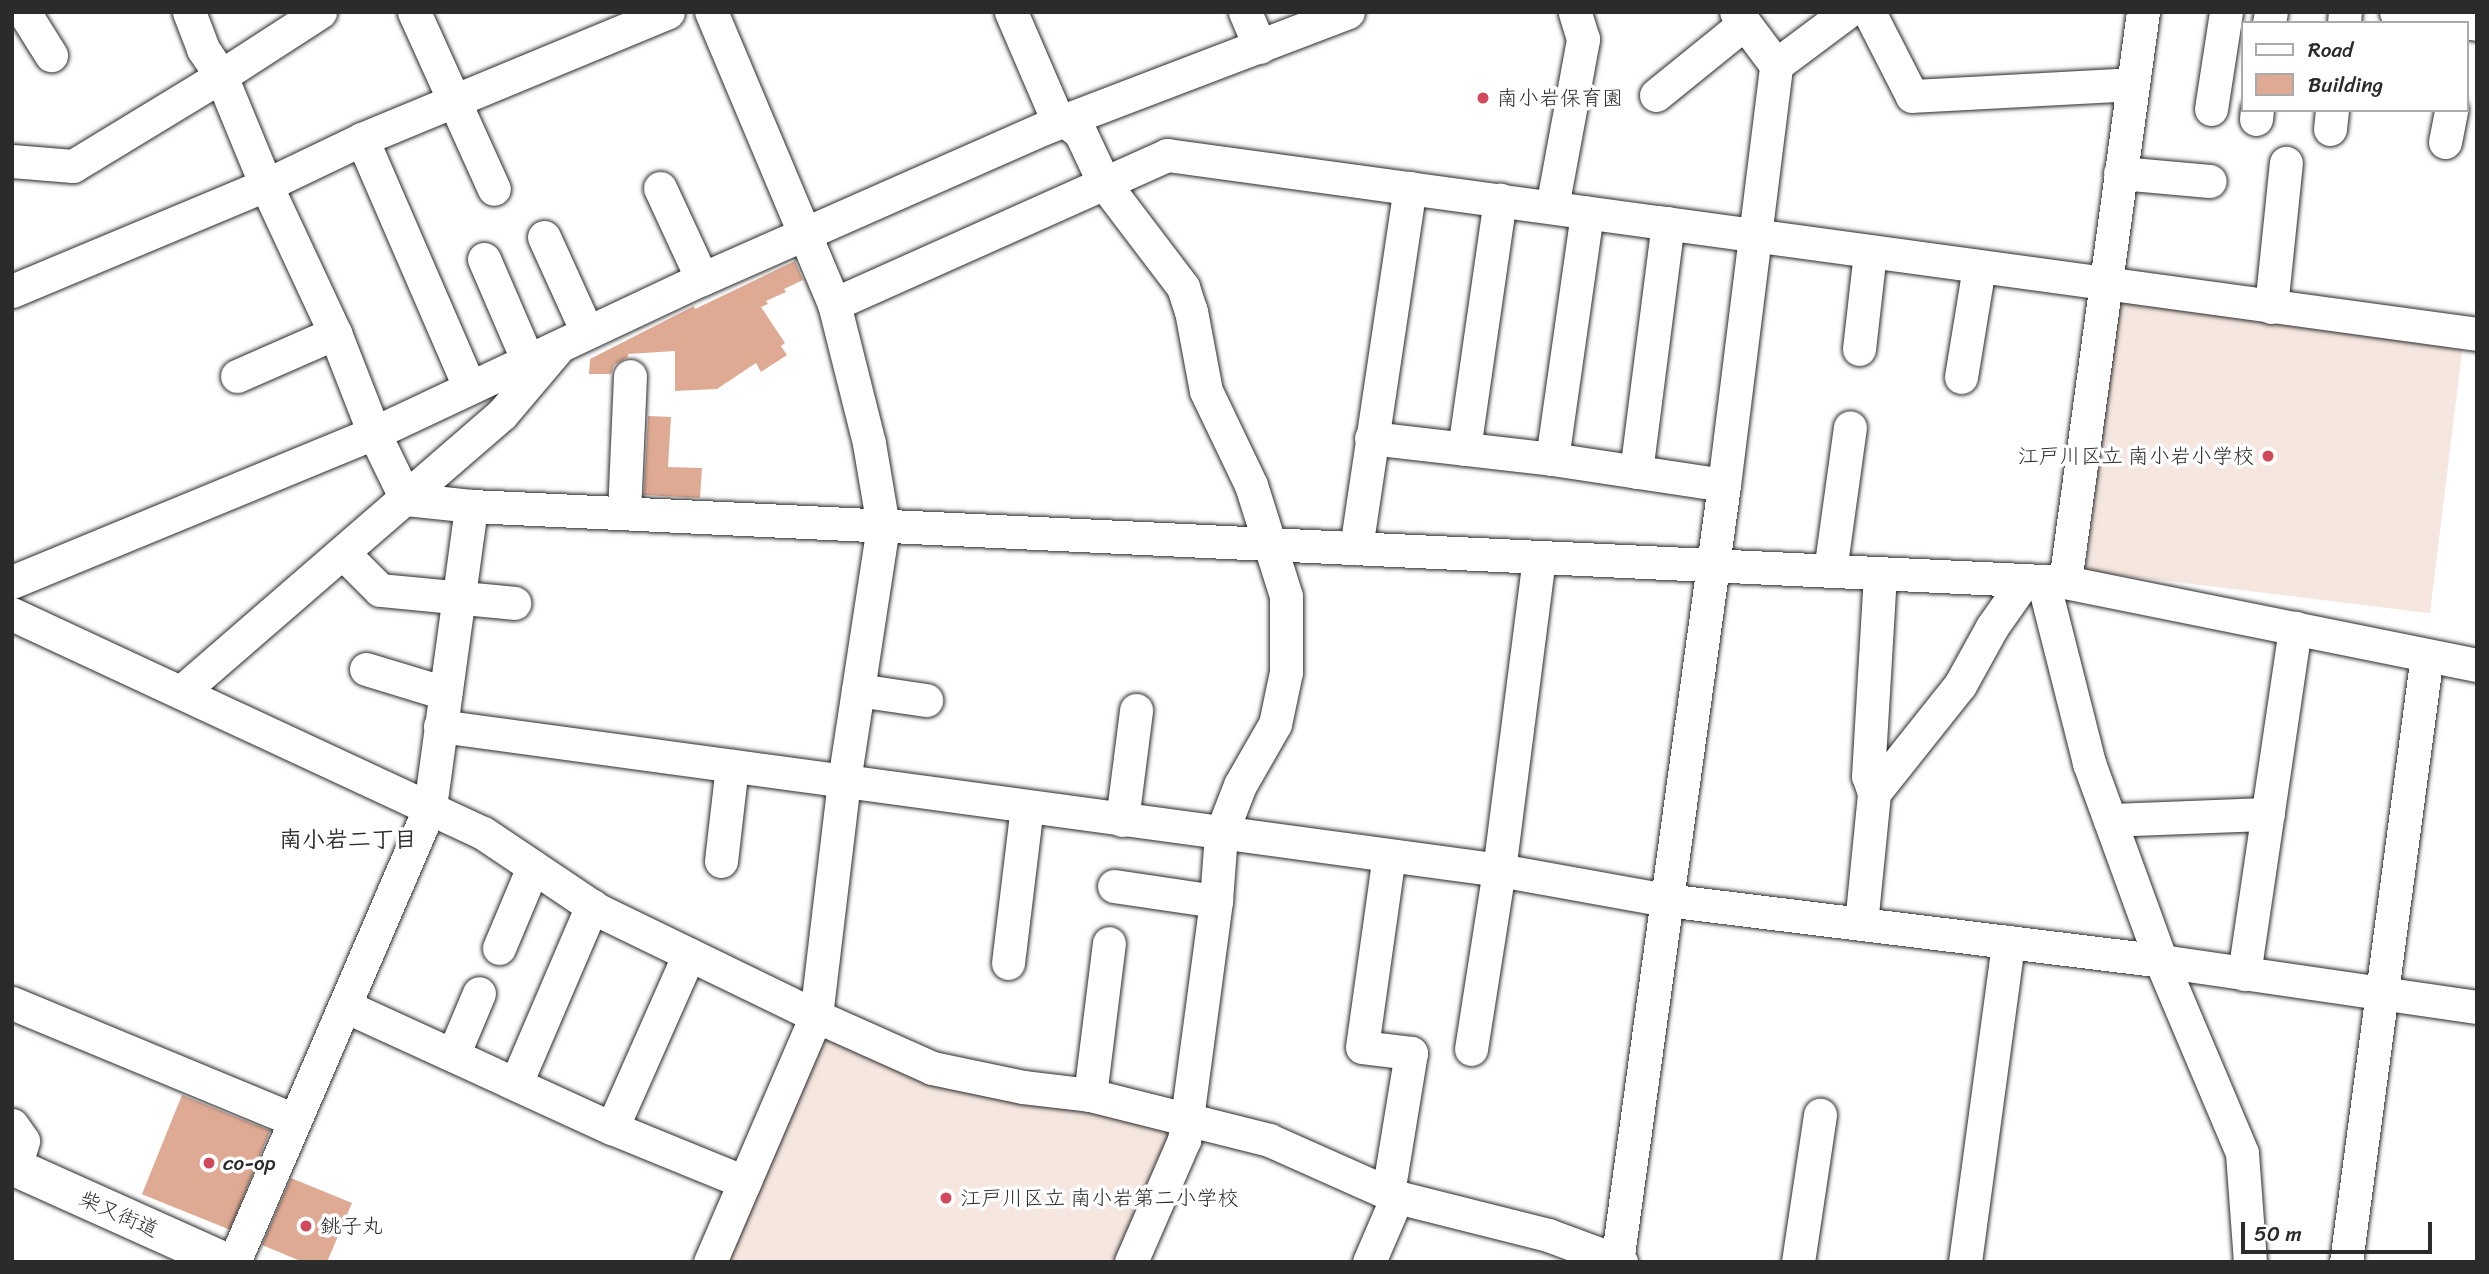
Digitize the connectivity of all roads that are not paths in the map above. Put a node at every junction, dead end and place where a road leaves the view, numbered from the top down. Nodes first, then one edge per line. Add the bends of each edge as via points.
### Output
1 (24, 12) edge
2 (189, 12) edge
3 (320, 12) edge
4 (414, 12) edge
5 (668, 12) edge
6 (710, 12) edge
7 (1011, 12) edge
8 (1245, 12) edge
9 (1348, 12) edge
10 (1575, 12) edge
11 (1847, 12) edge
12 (1869, 12) edge
13 (2143, 12) edge
14 (2226, 12) edge
15 (2409, 13) edge
16 (1740, 18) edge
17 (2458, 21) edge
18 (1260, 47) junction
19 (51, 55) dead end
20 (1776, 65) junction
21 (221, 76) junction
22 (2133, 84) junction
23 (1656, 94) dead end
24 (455, 100) junction
25 (2211, 109) dead end
26 (1067, 120) junction
27 (362, 139) junction
28 (12, 161) edge
29 (2286, 163) dead end
30 (2120, 173) junction
31 (2210, 181) dead end
32 (1104, 183) junction
33 (266, 185) junction
34 (660, 188) dead end
35 (1410, 188) junction
36 (494, 189) dead end
37 (1500, 200) junction
38 (1552, 207) junction
39 (1587, 212) junction
40 (1668, 223) junction
41 (1755, 235) junction
42 (804, 236) junction
43 (544, 237) dead end
44 (1870, 251) junction
45 (484, 259) dead end
46 (1979, 267) junction
47 (702, 279) junction
48 (2104, 285) junction
49 (12, 291) edge
50 (834, 304) junction
51 (2271, 307) junction
52 (335, 333) junction
53 (2477, 334) edge
54 (574, 338) junction
55 (1860, 349) dead end
56 (527, 359) junction
57 (237, 376) dead end
58 (630, 376) dead end
59 (1961, 377) dead end
60 (469, 386) junction
61 (1850, 427) dead end
62 (373, 433) junction
63 (1371, 438) junction
64 (1464, 449) junction
65 (1552, 459) junction
66 (1636, 472) junction
67 (1724, 485) junction
68 (406, 499) junction
69 (471, 506) junction
70 (624, 513) junction
71 (883, 526) junction
72 (1270, 544) junction
73 (1356, 548) junction
74 (343, 553) junction
75 (1539, 558) junction
76 (1713, 565) junction
77 (1830, 571) junction
78 (1880, 573) junction
79 (2045, 581) junction
80 (12, 582) edge
81 (458, 598) junction
82 (514, 603) dead end
83 (12, 614) edge
84 (2295, 628) junction
85 (2427, 655) junction
86 (2477, 665) edge
87 (366, 669) dead end
88 (858, 690) junction
89 (181, 692) junction
90 (444, 692) junction
91 (926, 700) dead end
92 (1136, 710) dead end
93 (440, 726) junction
94 (732, 766) junction
95 (844, 782) junction
96 (1874, 793) junction
97 (430, 807) junction
98 (1027, 807) junction
99 (2268, 814) junction
100 (1122, 820) junction
101 (2110, 820) junction
102 (1221, 834) junction
103 (1390, 856) junction
104 (721, 861) dead end
105 (533, 867) junction
106 (1499, 870) junction
107 (1114, 886) dead end
108 (1666, 900) junction
109 (1216, 901) junction
110 (592, 906) junction
111 (1861, 924) junction
112 (2008, 942) junction
113 (1109, 943) dead end
114 (499, 948) dead end
115 (689, 954) junction
116 (2161, 961) junction
117 (1009, 963) dead end
118 (2244, 974) junction
119 (479, 993) dead end
120 (2379, 995) junction
121 (12, 1003) edge
122 (345, 1006) junction
123 (2477, 1007) edge
124 (816, 1016) junction
125 (1471, 1049) dead end
126 (453, 1055) junction
127 (516, 1083) junction
128 (1090, 1095) junction
129 (1820, 1115) dead end
130 (1188, 1119) junction
131 (294, 1120) junction
132 (12, 1125) edge
133 (612, 1128) junction
134 (14, 1167) edge
135 (744, 1182) junction
136 (1393, 1195) junction
137 (1619, 1261) edge
138 (226, 1262) edge
139 (234, 1262) edge
140 (710, 1262) edge
141 (1131, 1262) edge
142 (1370, 1262) edge
143 (1798, 1262) edge
144 (1965, 1262) edge
145 (2250, 1262) edge
146 (2346, 1262) edge

1 - 19 street
2 - 21 street via 203,49
3 - 21 street
4 - 24 street
5 - 24 street
6 - 42 street
7 - 26 street via 1054,111
8 - 18 street
9 - 18 street
10 - 38 street via 1583,38
11 - 20 street
12 - 22 street via 1912,96
13 - 22 street
14 - 25 street
15 - 17 street
16 - 20 street
16 - 23 street
18 - 26 street
20 - 41 street
21 - 28 street via 73,166
21 - 33 street
22 - 30 street
24 - 27 street
24 - 36 street
26 - 32 street via 1080,132
26 - 42 street
27 - 33 street
27 - 60 street
29 - 51 street
30 - 31 street
30 - 48 street
32 - 35 street via 1167,155
32 - 50 street
32 - 72 street via 1183,287 1206,391 1251,485
33 - 49 street
33 - 52 street
34 - 47 street
35 - 37 street
35 - 63 street
37 - 38 street
37 - 64 street
38 - 39 street
39 - 40 street
39 - 65 street
40 - 41 street
40 - 66 street
41 - 44 street
41 - 67 street
42 - 47 street
42 - 50 street
43 - 54 street
44 - 46 street
44 - 55 street
45 - 56 street
46 - 48 street
46 - 59 street
47 - 54 street
48 - 51 street
48 - 79 street
50 - 71 street via 869,443
51 - 53 street
52 - 57 street
52 - 62 street
54 - 56 street
54 - 68 street via 502,414
56 - 60 street
58 - 70 street
60 - 62 street
61 - 77 street
62 - 68 street
62 - 80 street
63 - 64 street
63 - 73 street
64 - 65 street
65 - 66 street
66 - 67 street
67 - 76 street
68 - 69 street
68 - 74 street
69 - 70 street
69 - 81 street
70 - 71 street
71 - 72 street
71 - 88 street
72 - 73 street
72 - 102 street via 1286,596 1286,672 1275,724 1240,785
73 - 75 street
74 - 81 street via 380,590
74 - 89 street
75 - 76 street
75 - 106 street
76 - 77 street
76 - 108 street
77 - 78 street
78 - 79 street
78 - 96 street via 1868,776
79 - 84 street
79 - 96 street via 1992,627 1960,685
79 - 101 street via 2089,762
81 - 82 street
81 - 90 street
83 - 89 street
84 - 85 street
84 - 99 street
85 - 86 street
85 - 120 street
87 - 90 street
88 - 91 street
88 - 95 street
89 - 97 street
90 - 93 street
92 - 100 street
93 - 94 street
93 - 97 street
94 - 95 street
94 - 104 street
95 - 98 street
95 - 124 street
96 - 111 street
97 - 105 street via 483,833
97 - 122 street
98 - 100 street
98 - 117 street
99 - 101 street
99 - 118 street
100 - 102 street
101 - 116 street
102 - 103 street
102 - 109 street
103 - 106 street
103 - 136 street via 1362,1047 1411,1053
105 - 110 street
105 - 114 street
106 - 108 street
106 - 125 street
107 - 109 street
108 - 111 street
108 - 137 street
109 - 130 street
110 - 115 street
110 - 127 street
111 - 112 street
112 - 116 street
112 - 144 street
113 - 128 street
115 - 124 street
115 - 133 street
116 - 118 street
116 - 145 street via 2242,1153
118 - 120 street
119 - 126 street
120 - 123 street
120 - 146 street
121 - 131 street
122 - 126 street
122 - 131 street
124 - 128 street via 932,1068
124 - 135 street
126 - 127 street
127 - 133 street
128 - 130 street
129 - 143 street
130 - 136 street via 1269,1140
130 - 141 street via 1184,1140
131 - 139 street
132 - 134 street via 23,1141
133 - 135 street
134 - 138 main road, 柴又街道
135 - 140 street
136 - 137 street via 1548,1236
136 - 142 street

